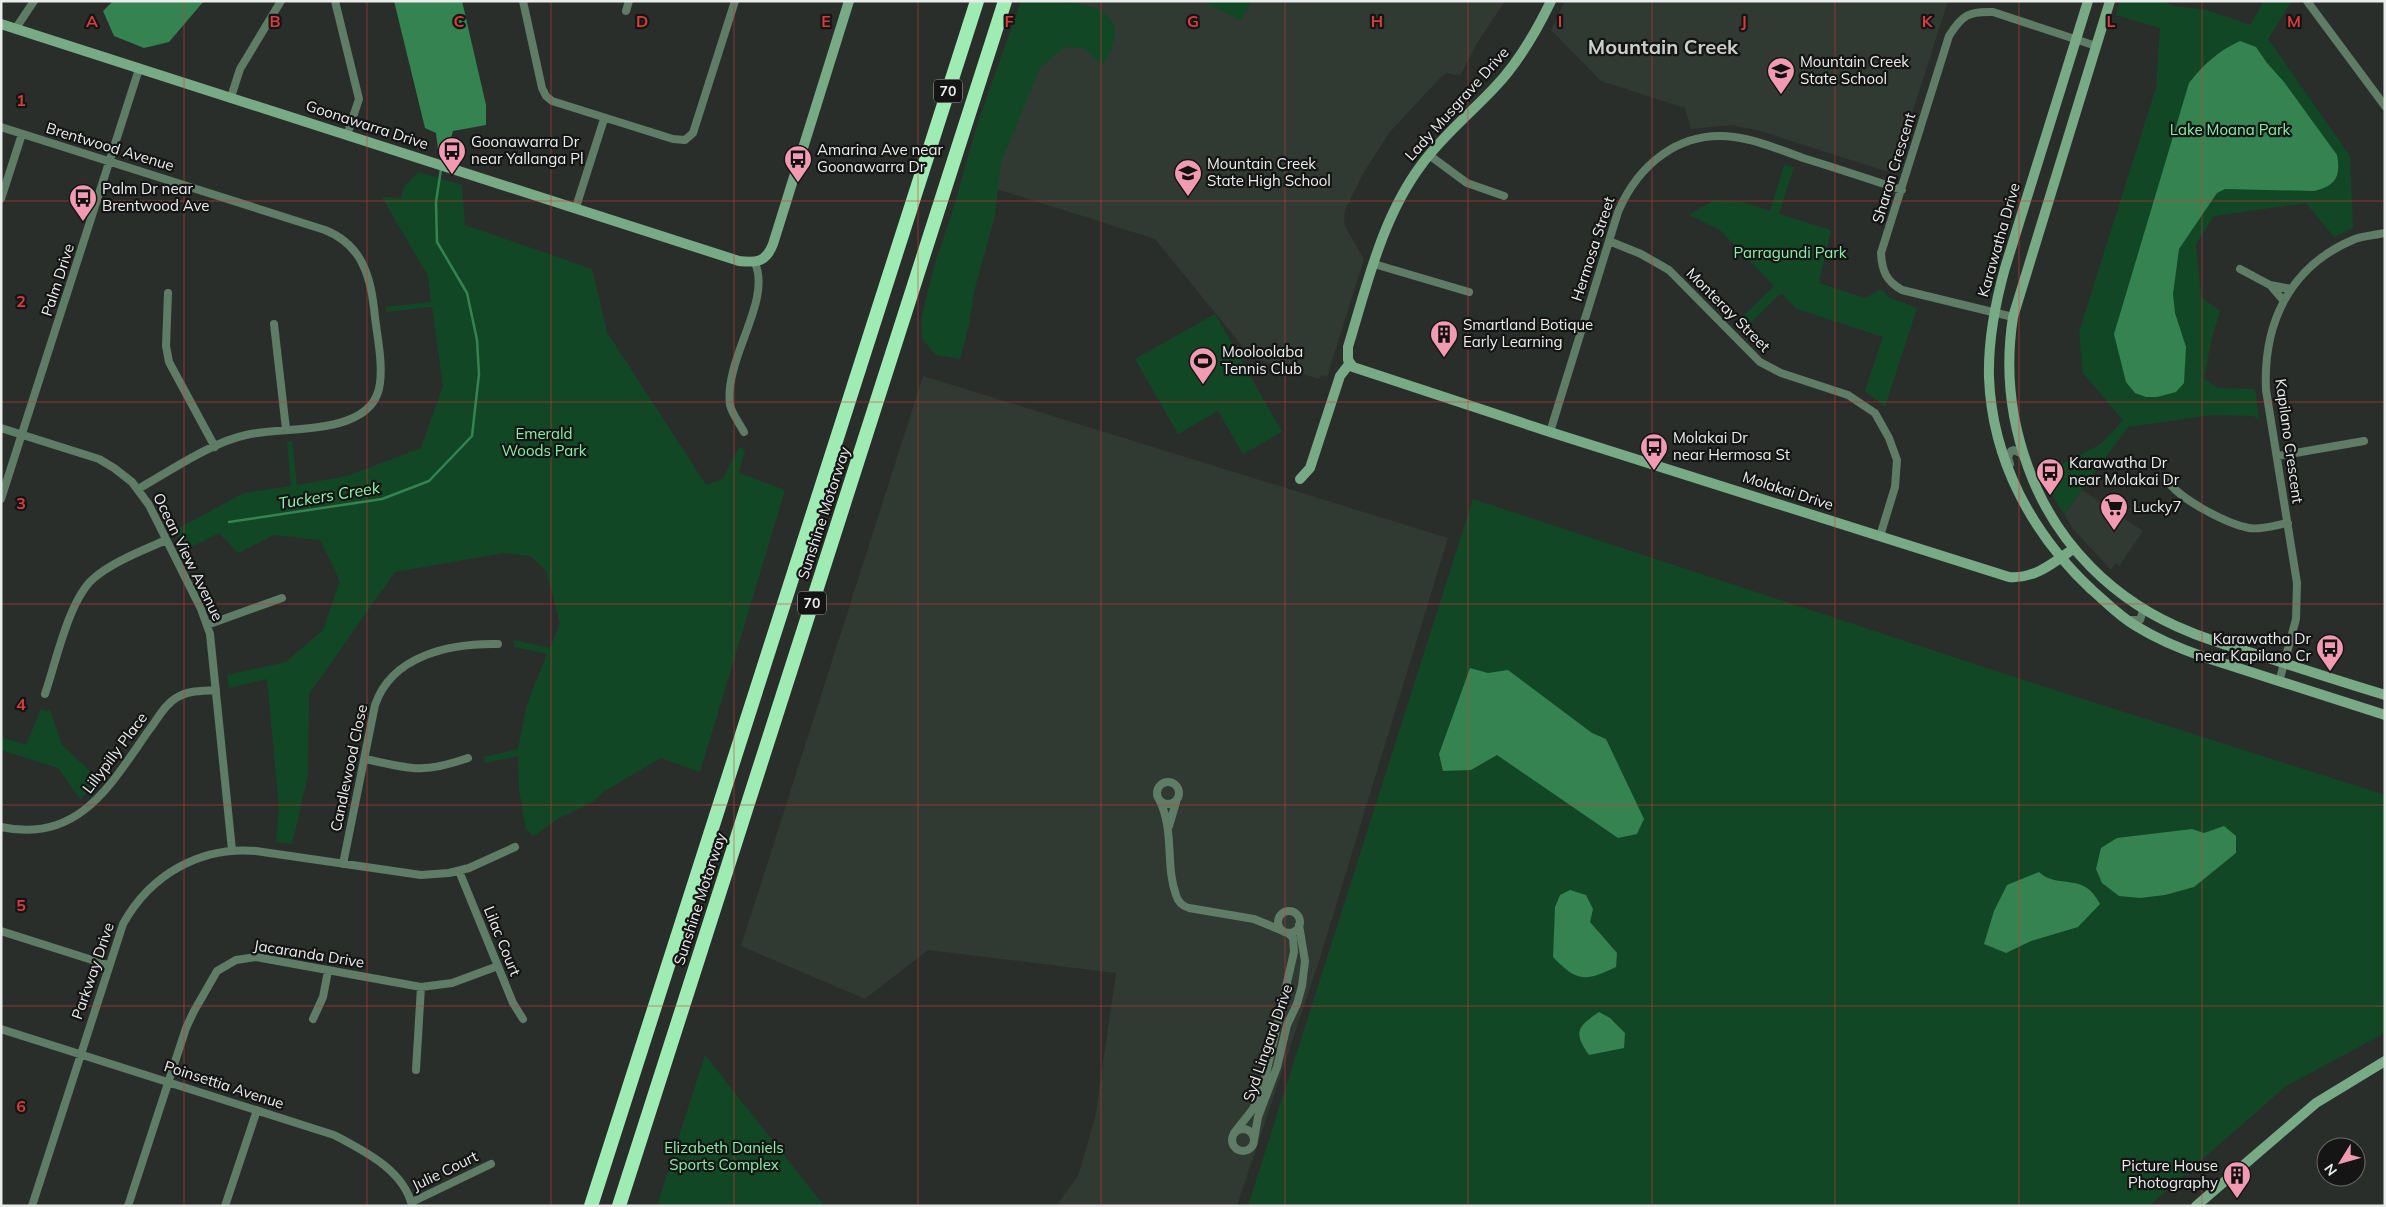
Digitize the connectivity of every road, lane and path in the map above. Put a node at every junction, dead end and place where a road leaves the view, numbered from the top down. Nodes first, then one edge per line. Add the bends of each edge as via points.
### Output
1 (34, 1) edge
2 (281, 1) edge
3 (335, 1) edge
4 (523, 1) edge
5 (629, 1) edge
6 (735, 1) edge
7 (849, 1) edge
8 (977, 1) edge
9 (1005, 1) edge
10 (1551, 1) edge
11 (2088, 1) edge
12 (2110, 1) edge
13 (2307, 1) edge
14 (626, 11) dead end
15 (1, 24) edge
16 (16, 28) junction
17 (2076, 40) junction
18 (2096, 46) junction
19 (139, 68) junction
20 (231, 97) junction
21 (2385, 106) edge
22 (604, 119) junction
23 (1, 127) edge
24 (22, 134) junction
25 (347, 135) junction
26 (1429, 155) junction
27 (110, 161) junction
28 (1902, 190) junction
29 (1504, 196) dead end
30 (1, 199) edge
31 (576, 207) junction
32 (2385, 233) edge
33 (1609, 241) junction
34 (755, 263) junction
35 (1374, 264) junction
36 (2240, 269) dead end
37 (2270, 285) junction
38 (2291, 289) junction
39 (1468, 292) dead end
40 (168, 293) dead end
41 (2283, 300) junction
42 (1993, 312) junction
43 (2014, 317) junction
44 (274, 324) dead end
45 (1350, 363) junction
46 (1, 428) edge
47 (286, 429) junction
48 (744, 432) dead end
49 (1550, 432) junction
50 (22, 435) junction
51 (2364, 441) dead end
52 (214, 447) junction
53 (2024, 455) junction
54 (2278, 456) junction
55 (1300, 480) dead end
56 (2167, 480) dead end
57 (138, 489) junction
58 (2018, 492) junction
59 (1, 499) edge
60 (2288, 523) junction
61 (1880, 536) junction
62 (166, 540) junction
63 (2073, 550) junction
64 (2060, 558) junction
65 (282, 598) dead end
66 (2140, 606) junction
67 (2126, 620) junction
68 (207, 625) junction
69 (498, 644) dead end
70 (2286, 664) junction
71 (2279, 682) junction
72 (216, 690) junction
73 (46, 694) dead end
74 (2385, 695) edge
75 (2385, 715) edge
76 (468, 758) dead end
77 (365, 759) junction
78 (1178, 798) junction
79 (1160, 800) junction
80 (1, 827) edge
81 (1168, 828) junction
82 (515, 847) dead end
83 (232, 850) junction
84 (343, 864) junction
85 (459, 871) junction
86 (1282, 915) junction
87 (1254, 919) junction
88 (1299, 925) junction
89 (1, 931) edge
90 (1285, 932) junction
91 (108, 965) junction
92 (498, 966) junction
93 (328, 971) junction
94 (421, 988) junction
95 (313, 1019) dead end
96 (523, 1019) dead end
97 (1, 1029) edge
98 (80, 1054) junction
99 (2385, 1061) edge
100 (416, 1070) dead end
101 (168, 1082) junction
102 (257, 1110) junction
103 (1234, 1133) junction
104 (1254, 1140) junction
105 (491, 1164) dead end
106 (412, 1204) edge
107 (32, 1206) edge
108 (128, 1206) edge
109 (225, 1206) edge
110 (591, 1206) edge
111 (619, 1206) edge
112 (2196, 1206) edge

1 - 16 street
2 - 20 street via 240,69
3 - 25 street via 359,99
4 - 22 street via 546,96
5 - 14 street
6 - 22 street via 693,133 685,140 673,139
7 - 34 street via 773,244 767,256
8 - 110 highway, Sunshine Motorway / 70
9 - 111 highway, Sunshine Motorway / 70
10 - 26 street, Lady Musgrave Drive via 1517,62
11 - 17 street, Karawatha Drive
12 - 18 street
13 - 21 street
15 - 16 street, Goonawarra Drive
16 - 19 street, Goonawarra Drive
17 - 18 street, Sharon Crescent
17 - 28 street, Sharon Crescent via 1993,12 1976,12 1962,19 1949,36
17 - 42 street, Karawatha Drive
18 - 43 street
19 - 20 street, Goonawarra Drive
19 - 27 street, Palm Drive
20 - 25 street, Goonawarra Drive
22 - 31 street
23 - 24 street, Brentwood Avenue
24 - 27 street, Brentwood Avenue
24 - 30 street
25 - 31 street, Goonawarra Drive
26 - 29 street via 1467,183
26 - 35 street, Lady Musgrave Drive via 1393,213
27 - 47 street, Brentwood Avenue via 325,230 340,237 360,256 372,288 380,370 378,393 370,406 352,420
27 - 50 street, Palm Drive
28 - 33 street, Hermosa Street via 1740,138 1702,139 1673,148 1642,171 1625,196
28 - 42 street, Sharon Crescent via 1881,253 1885,276 1902,290
31 - 34 street, Goonawarra Drive via 739,261
32 - 38 street, Kapilano Crescent via 2356,239 2338,248 2305,273
33 - 49 street, Hermosa Street
33 - 61 street, Monteray Street via 1669,270 1760,362 1781,373 1848,395 1875,413 1897,460 1895,487
34 - 48 street via 759,281 730,385 730,407
35 - 39 street
35 - 45 street, Lady Musgrave Drive via 1348,348
36 - 37 street
37 - 38 street
37 - 41 street
38 - 41 street, Kapilano Crescent
40 - 52 street via 166,346 170,362
41 - 54 street, Kapilano Crescent via 2270,336 2265,365 2266,390
42 - 43 street, Sharon Crescent
42 - 58 street, Karawatha Drive via 1990,349 1992,407
43 - 53 street via 2008,371 2014,419
44 - 47 street
45 - 49 street, Molakai Drive via 1359,371
45 - 55 street, Lady Musgrave Drive via 1340,376 1310,468
46 - 50 street, Ocean View Avenue
47 - 52 street, Brentwood Avenue via 245,435
49 - 61 street, Molakai Drive
50 - 57 street, Ocean View Avenue via 99,459 123,474
50 - 59 street, Palm Drive
51 - 54 street
52 - 57 street, Brentwood Avenue
53 - 58 street, Karawatha Drive via 2014,450 2008,457
53 - 63 street via 2044,506
54 - 60 street, Kapilano Crescent
56 - 60 street via 2176,490 2222,520 2251,529
57 - 62 street, Ocean View Avenue
58 - 64 street, Karawatha Drive via 2032,519
60 - 70 street, Kapilano Crescent via 2297,598 2295,626
61 - 64 street, Molakai Drive via 2009,577 2033,574
62 - 68 street, Ocean View Avenue
62 - 73 street via 109,567 86,585 76,601
63 - 64 street, Molakai Drive
63 - 66 street via 2106,582
64 - 67 street, Karawatha Drive
65 - 68 street
66 - 67 street via 2143,611 2140,620
66 - 70 street via 2190,632
67 - 71 street, Karawatha Drive via 2179,648
68 - 72 street, Ocean View Avenue via 213,649
69 - 77 street, Candlewood Close via 473,645 428,654 398,670 378,697
70 - 71 street, Kapilano Crescent
70 - 74 street
71 - 75 street, Karawatha Drive
72 - 80 street, Lillypilly Place via 187,693 170,702 110,784 84,811 68,821 47,827 23,831
72 - 83 street, Ocean View Avenue
76 - 77 street via 427,770
77 - 84 street, Candlewood Close
78 - 79 street via 1169,804
78 - 79 street via 1177,786 1166,782 1158,789
78 - 81 street
79 - 81 street
81 - 87 street via 1175,891 1180,903 1189,908
82 - 85 street, Parkway Drive
83 - 84 street, Parkway Drive
83 - 91 street, Parkway Drive via 181,865 149,889 123,924
84 - 85 street, Parkway Drive via 405,874 433,875
85 - 92 street, Lilac Court
86 - 87 street
86 - 88 street via 1294,912 1300,919
86 - 90 street via 1278,922
87 - 90 street
88 - 90 street via 1295,931
88 - 104 street, Syd Lingard Drive via 1305,961 1302,986 1286,1025 1277,1067 1258,1117
89 - 91 street
90 - 103 street, Syd Lingard Drive via 1293,938 1294,952 1268,1067 1257,1102
91 - 98 street, Parkway Drive
92 - 94 street, Jacaranda Drive via 452,983
92 - 96 street, Lilac Court
93 - 94 street, Jacaranda Drive
93 - 95 street via 323,997
93 - 101 street, Jacaranda Drive via 256,957 225,965 212,977 194,1011
94 - 100 street
97 - 98 street, Poinsettia Avenue
98 - 101 street, Poinsettia Avenue
98 - 107 street, Parkway Drive
99 - 112 street via 2316,1103
101 - 102 street, Poinsettia Avenue
101 - 108 street, Jacaranda Drive
102 - 106 street, Poinsettia Avenue via 334,1135 357,1148 392,1172
102 - 109 street
103 - 104 street via 1240,1129 1248,1130
103 - 104 street via 1232,1144 1240,1151 1251,1148
105 - 106 street, Julie Court

